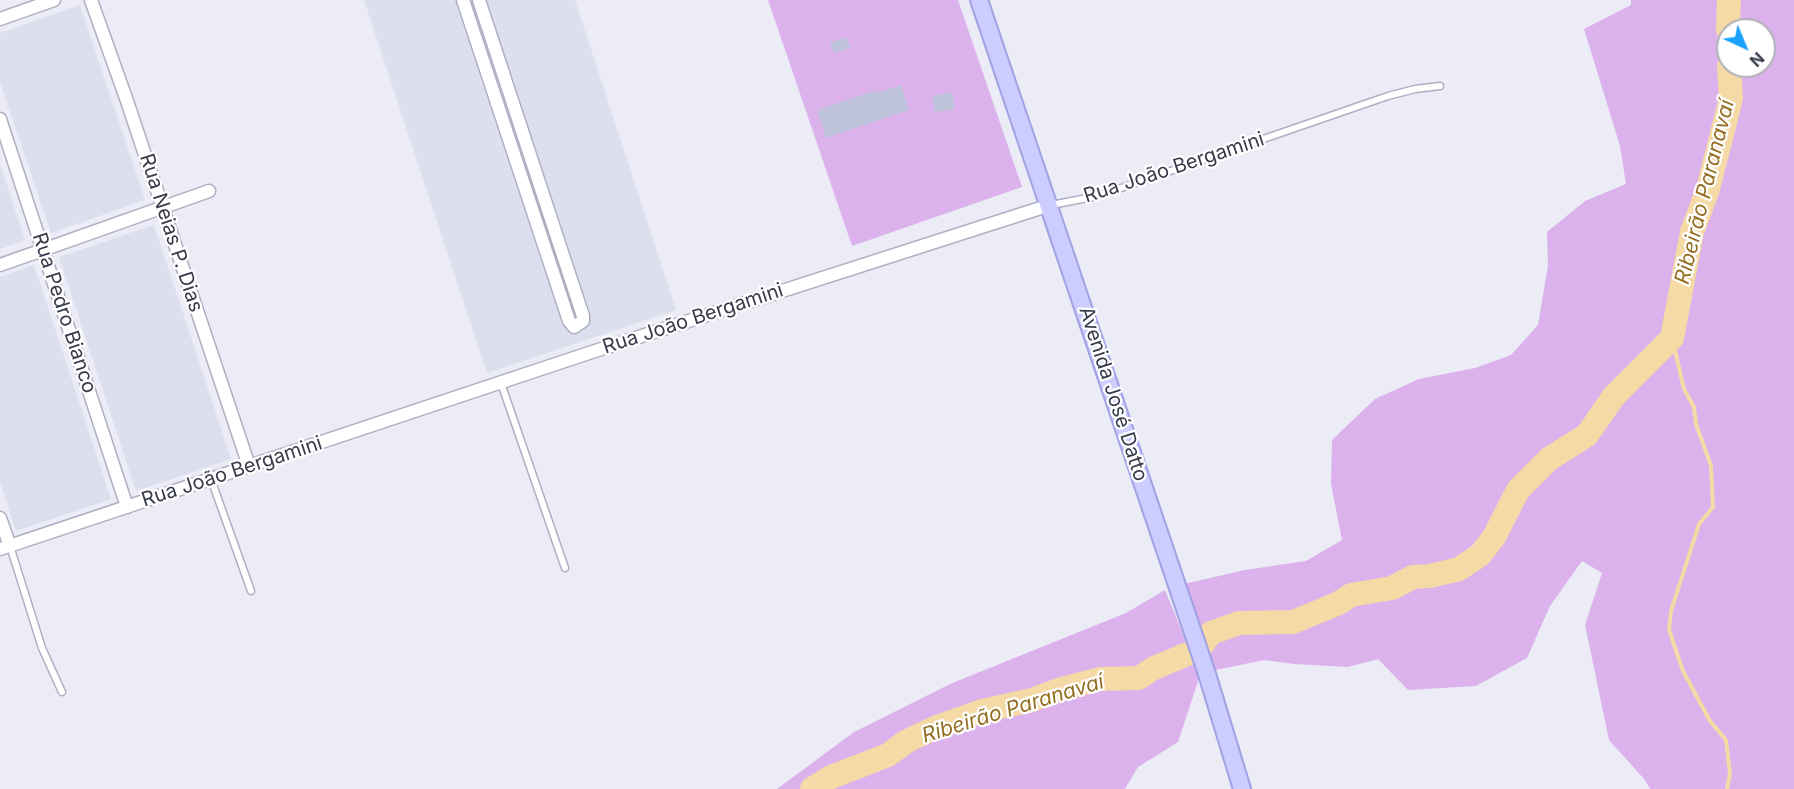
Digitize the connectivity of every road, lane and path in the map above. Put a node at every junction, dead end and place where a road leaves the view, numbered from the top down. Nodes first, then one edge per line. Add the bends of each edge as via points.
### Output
1 (54, 0) edge
2 (92, 0) edge
3 (463, 0) edge
4 (479, 0) edge
5 (979, 0) edge
6 (0, 19) edge
7 (502, 70) junction
8 (487, 74) junction
9 (1440, 86) dead end
10 (509, 89) junction
11 (493, 93) junction
12 (0, 119) edge
13 (209, 191) dead end
14 (1050, 205) junction
15 (163, 207) junction
16 (43, 250) junction
17 (0, 265) edge
18 (501, 382) junction
19 (249, 466) junction
20 (210, 479) junction
21 (128, 507) junction
22 (0, 518) edge
23 (5, 547) edge
24 (565, 568) dead end
25 (251, 591) dead end
26 (62, 692) dead end
27 (1242, 789) edge

1 - 6 street
2 - 15 street, Rua Neias P. Dias
3 - 8 street
4 - 7 street
5 - 14 main road, Avenida José Datto
7 - 8 street via 494,69
7 - 10 street
8 - 11 street
9 - 14 lane, Rua João Bergamini via 1388,96 1098,196
10 - 11 street via 498,96
10 - 11 street via 583,316 583,321 574,327 568,321
12 - 16 street, Rua Pedro Bianco
13 - 15 street
14 - 18 street, Rua João Bergamini
14 - 27 main road, Avenida José Datto
15 - 16 street
15 - 19 street, Rua Neias P. Dias
16 - 17 street
16 - 21 street, Rua Pedro Bianco
18 - 19 street, Rua João Bergamini
18 - 24 lane
19 - 20 street, Rua João Bergamini
20 - 21 street, Rua João Bergamini
20 - 25 lane
21 - 23 street, Rua João Bergamini
22 - 23 street
23 - 26 lane

